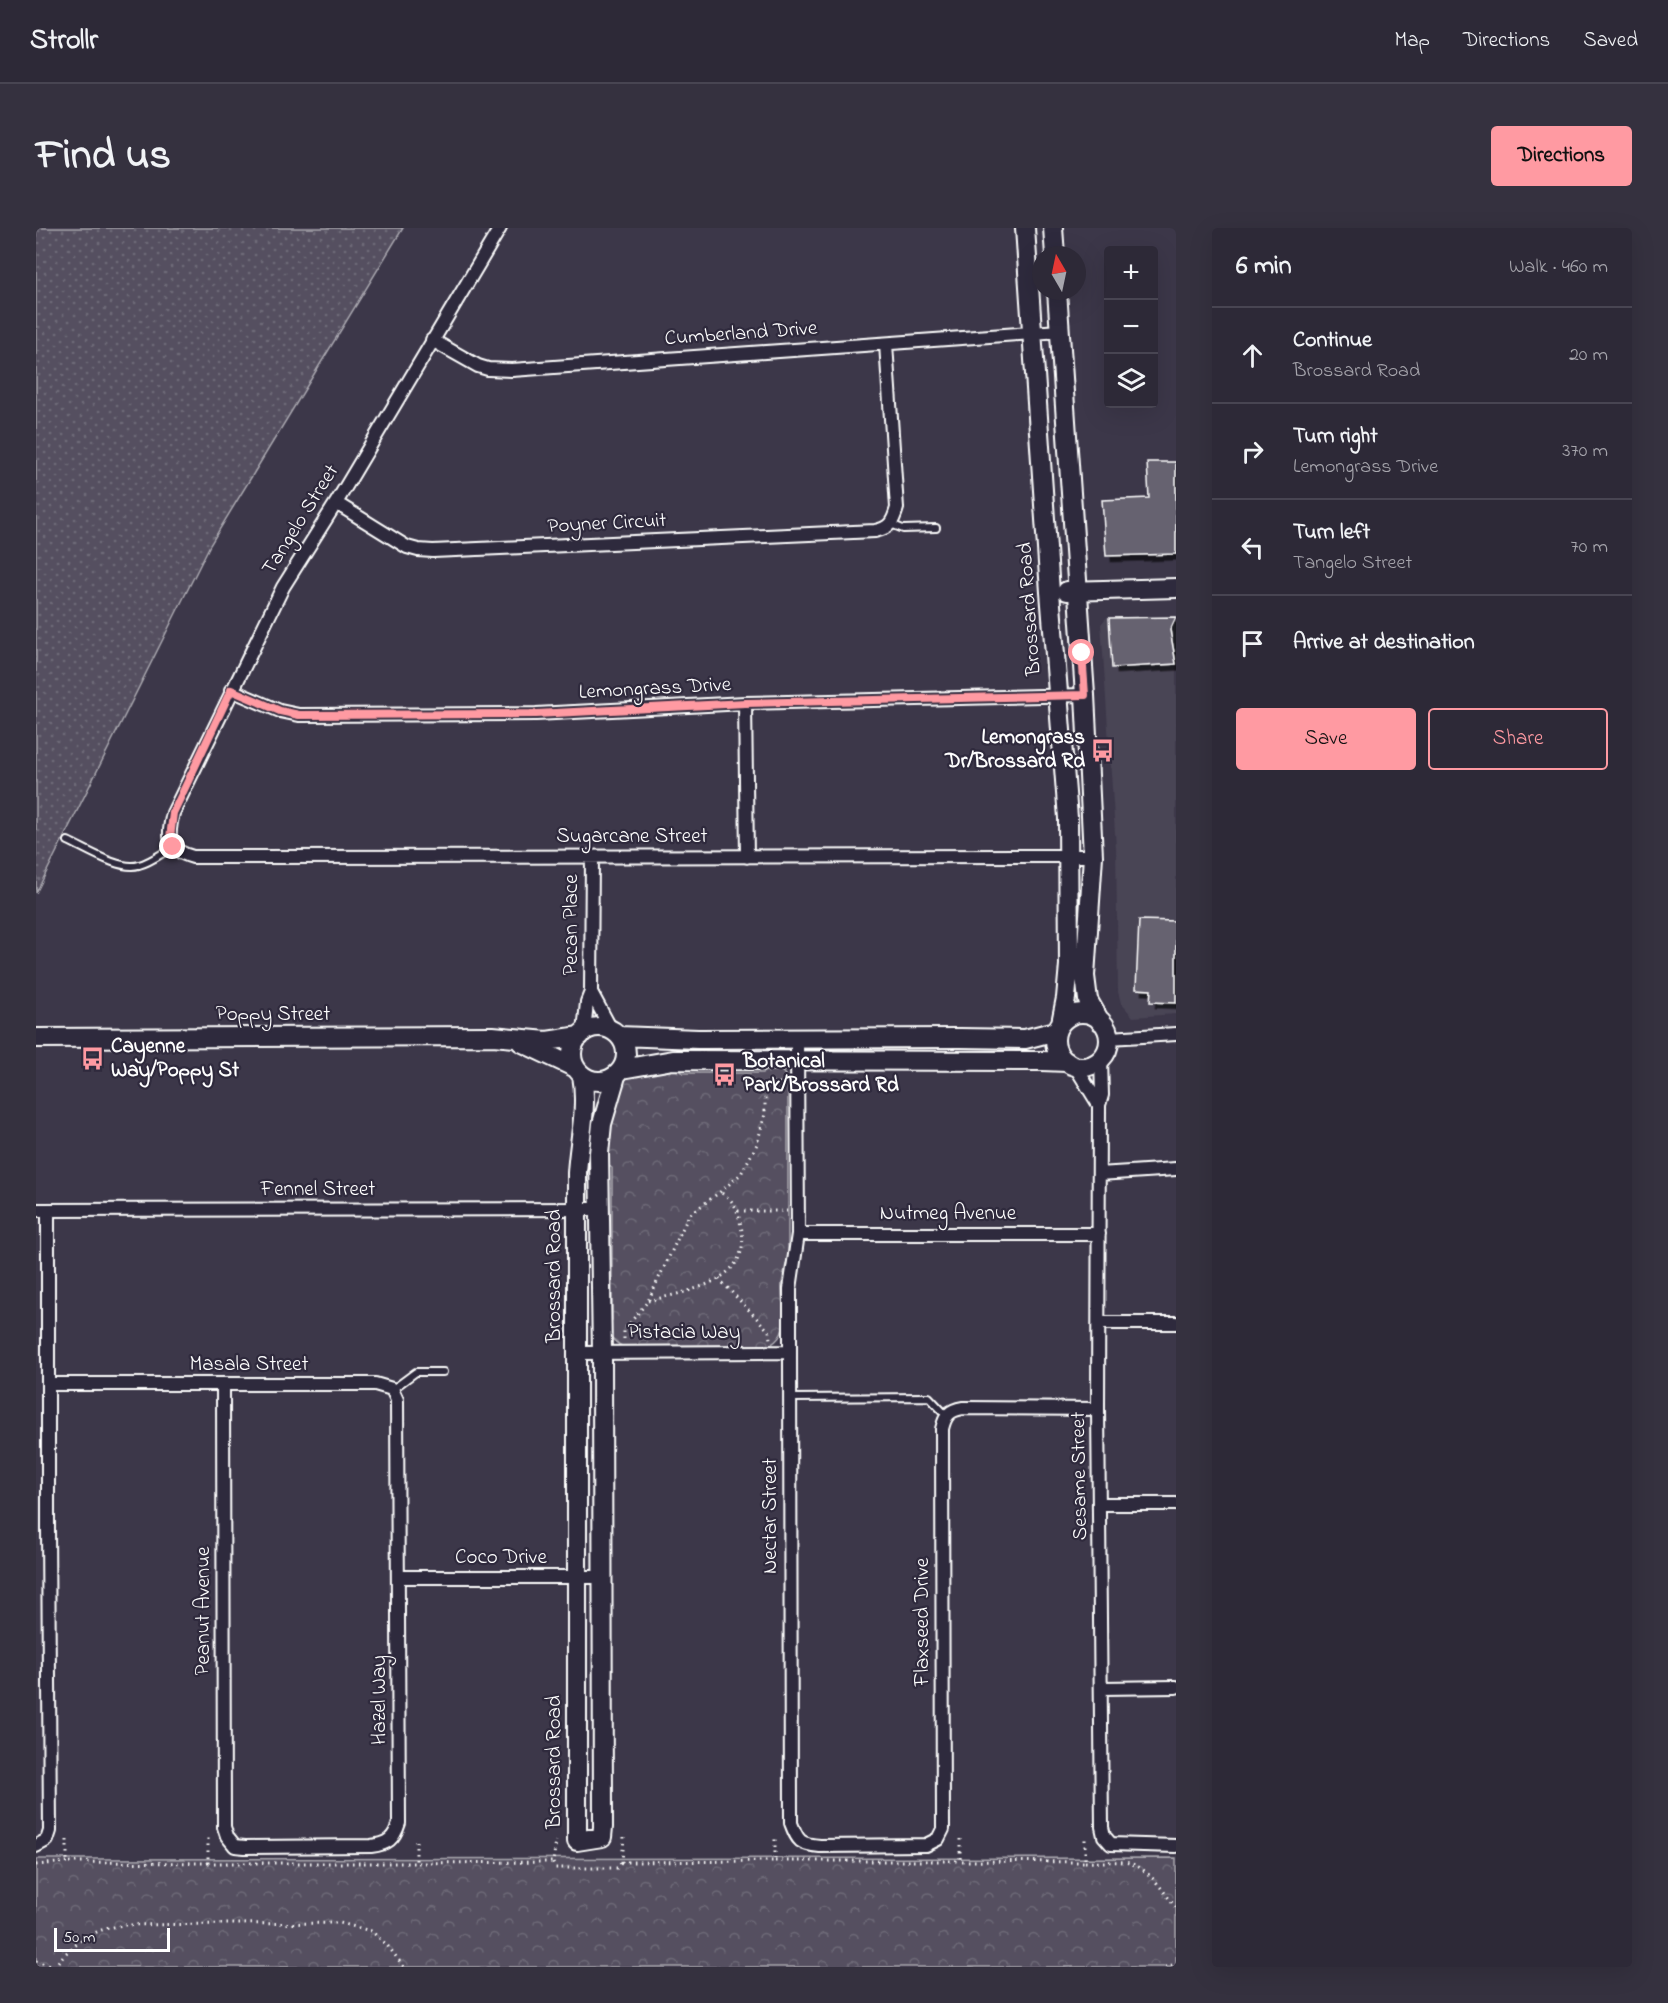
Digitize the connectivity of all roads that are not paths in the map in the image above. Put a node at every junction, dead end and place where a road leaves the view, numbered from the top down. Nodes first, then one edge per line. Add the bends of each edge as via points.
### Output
1 (500, 228) edge
2 (1025, 228) edge
3 (1053, 228) edge
4 (1054, 246) edge
5 (1058, 300) edge
6 (1060, 331) junction
7 (1033, 334) junction
8 (432, 340) junction
9 (886, 344) junction
10 (336, 503) junction
11 (891, 524) junction
12 (936, 528) dead end
13 (1176, 588) edge
14 (1077, 590) junction
15 (1050, 592) junction
16 (231, 690) junction
17 (1085, 695) junction
18 (1059, 696) junction
19 (745, 703) junction
20 (68, 841) dead end
21 (173, 847) junction
22 (1069, 856) junction
23 (1093, 856) junction
24 (592, 857) junction
25 (747, 857) junction
26 (591, 992) junction
27 (1100, 1020) junction
28 (1059, 1027) junction
29 (616, 1033) junction
30 (582, 1034) junction
31 (1176, 1034) edge
32 (36, 1038) edge
33 (511, 1038) junction
34 (797, 1038) junction
35 (1109, 1038) junction
36 (1101, 1059) junction
37 (796, 1060) junction
38 (1071, 1064) junction
39 (579, 1072) junction
40 (619, 1072) junction
41 (1099, 1105) junction
42 (1176, 1169) edge
43 (1100, 1174) junction
44 (578, 1209) junction
45 (600, 1209) junction
46 (42, 1210) edge
47 (798, 1234) junction
48 (1099, 1234) junction
49 (1099, 1323) junction
50 (1176, 1323) edge
51 (790, 1352) junction
52 (577, 1353) junction
53 (602, 1353) junction
54 (443, 1372) dead end
55 (49, 1384) junction
56 (224, 1385) junction
57 (392, 1389) junction
58 (790, 1398) junction
59 (1098, 1409) junction
60 (946, 1415) junction
61 (1099, 1504) junction
62 (1176, 1504) edge
63 (42, 1527) edge
64 (399, 1577) junction
65 (578, 1577) junction
66 (603, 1577) junction
67 (1102, 1688) junction
68 (1176, 1688) edge
69 (36, 1700) edge
70 (49, 1700) junction
71 (943, 1829) joint
72 (226, 1836) joint
73 (41, 1843) edge
74 (1176, 1846) edge

1 - 8 street, Tangelo Street
2 - 7 street, Brossard Road
3 - 4 street
5 - 6 street
6 - 7 street, Cumberland Drive
6 - 14 street
7 - 9 street, Cumberland Drive
7 - 15 street, Brossard Road
8 - 9 street, Cumberland Drive via 478,366 512,370
8 - 10 street, Tangelo Street
9 - 11 street via 897,497
10 - 11 street, Poyner Circuit via 407,547 433,551 875,531
10 - 16 street, Tangelo Street via 283,587
11 - 12 lane, Poyner Circuit via 903,529
13 - 14 street
14 - 15 street
14 - 17 street
15 - 18 street, Brossard Road
16 - 19 street, Lemongrass Drive via 299,715 536,714
16 - 21 street, Tangelo Street via 173,813
17 - 18 street, Lemongrass Drive
17 - 23 street
18 - 19 street, Lemongrass Drive
18 - 22 street, Brossard Road
19 - 25 street
20 - 21 lane via 128,866 147,863
21 - 24 street, Sugarcane Street via 180,854 193,857
22 - 23 street, Sugarcane Street
22 - 25 street, Sugarcane Street
22 - 28 street, Brossard Road via 1069,965
23 - 27 street via 1084,976 1088,1000
24 - 25 street, Sugarcane Street
24 - 26 street, Pecan Place
26 - 29 street, Pecan Place
26 - 30 street, Pecan Place
27 - 28 street via 1076,1014
27 - 35 street
28 - 34 street via 1025,1039 1006,1040
28 - 38 street via 1056,1048
29 - 30 street via 598,1027
29 - 34 street via 670,1039
29 - 40 street via 626,1052
30 - 33 street, Poppy Street via 557,1040
30 - 39 street via 572,1052
31 - 35 street
32 - 33 street, Poppy Street
33 - 39 street, Poppy Street
34 - 37 street, Nectar Street
35 - 36 street
36 - 38 street via 1084,1067
36 - 41 street, Sesame Street
37 - 38 street
37 - 40 street via 673,1060
37 - 47 street, Nectar Street
38 - 41 street
39 - 40 street via 599,1081
39 - 44 street, Brossard Road via 586,1101 578,1152
40 - 45 street, Brossard Road via 602,1124
41 - 43 street, Sesame Street
42 - 43 street
43 - 48 street, Sesame Street
44 - 45 street, Fennel Street
44 - 46 street, Fennel Street
44 - 52 street, Brossard Road
45 - 53 street, Brossard Road
46 - 55 street
47 - 48 street, Nutmeg Avenue
47 - 51 street, Nectar Street via 790,1289
48 - 49 street, Sesame Street
49 - 50 street
49 - 59 street, Sesame Street
51 - 53 street, Pistacia Way
51 - 58 street, Nectar Street
52 - 53 street, Pistacia Way
52 - 65 street, Brossard Road
53 - 66 street, Brossard Road
54 - 57 lane via 416,1372
55 - 56 street, Masala Street
55 - 63 street
56 - 57 street, Masala Street via 375,1384
56 - 72 street, Peanut Avenue
57 - 64 street, Hazel Way via 397,1400
58 - 60 lane via 929,1397
58 - 71 street, Nectar Street via 791,1823 796,1837 804,1844 820,1846 926,1845 938,1839
59 - 60 street via 963,1408
59 - 61 street, Sesame Street
60 - 71 street, Flaxseed Drive via 942,1429
61 - 62 street
61 - 67 street, Sesame Street
63 - 70 street
64 - 65 street, Coco Drive
64 - 72 street, Hazel Way via 396,1834 384,1845 371,1846 246,1847 235,1846
65 - 66 street, Coco Drive
65 - 66 street, Brossard Road via 577,1841 602,1837
67 - 68 street
67 - 74 street, Sesame Street via 1104,1836 1112,1844
69 - 70 street
70 - 73 street via 50,1831

